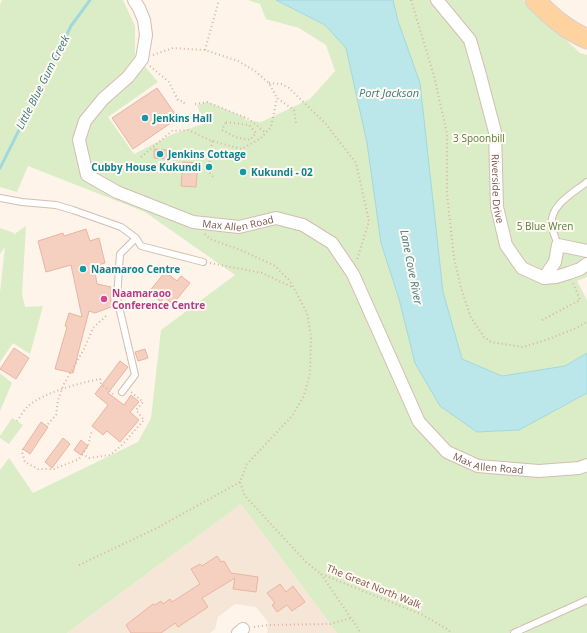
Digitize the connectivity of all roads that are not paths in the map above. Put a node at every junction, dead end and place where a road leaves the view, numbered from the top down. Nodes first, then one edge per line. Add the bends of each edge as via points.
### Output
1 (134, 0) edge
2 (437, 0) edge
3 (535, 0) edge
4 (587, 39) edge
5 (587, 182) edge
6 (0, 198) edge
7 (136, 238) junction
8 (558, 245) junction
9 (587, 251) edge
10 (203, 262) road end
11 (587, 264) edge
12 (544, 278) junction
13 (122, 392) dead end
14 (587, 465) edge
15 (587, 600) edge
16 (514, 633) edge

1 - 14 street, Max Allen Road via 144,20 145,61 102,99 85,121 79,140 87,175 117,192 193,222 239,227 276,218 303,225 332,243 353,274 419,422 447,452 478,466 538,472
2 - 12 street, Riverside Drive via 470,40 480,75 495,132 497,207 506,244 522,268
3 - 4 main road via 557,21
5 - 8 lane via 558,206 552,216 552,226
6 - 7 lane via 56,205 74,210 121,226
7 - 10 lane via 141,246
7 - 13 lane via 120,254 117,298 135,375
8 - 9 street
8 - 12 street via 555,262
11 - 12 street via 569,273
15 - 16 lane

